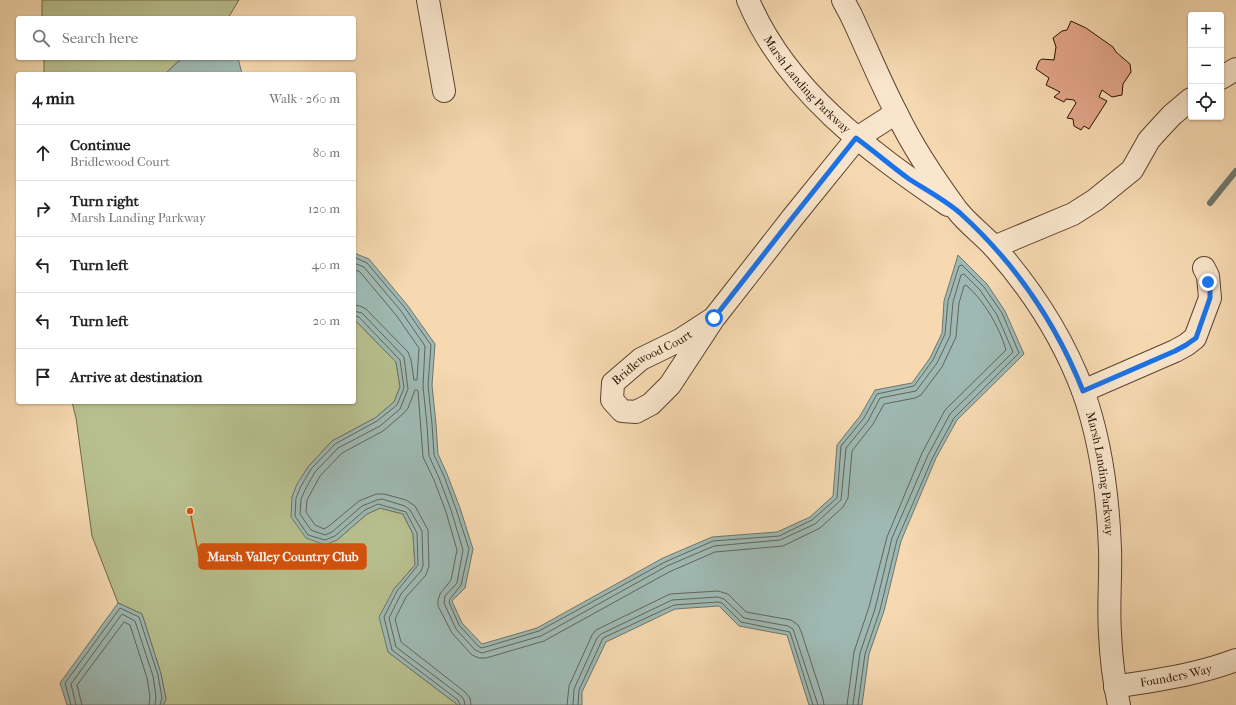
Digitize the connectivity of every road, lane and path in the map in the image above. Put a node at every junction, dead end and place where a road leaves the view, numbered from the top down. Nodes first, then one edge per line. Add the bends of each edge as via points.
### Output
1 (428, 0) edge
2 (748, 0) edge
3 (843, 0) edge
4 (1236, 69) edge
5 (1224, 76) edge
6 (444, 91) dead end
7 (1188, 102) edge
8 (896, 113) junction
9 (856, 138) junction
10 (958, 212) junction
11 (994, 247) junction
12 (1204, 268) dead end
13 (714, 318) junction
14 (1083, 391) junction
15 (1236, 660) edge
16 (1117, 696) edge

1 - 6 street
2 - 9 street, Marsh Landing Parkway via 774,48 800,83
3 - 8 street, Marsh Landing Parkway
4 - 5 street
7 - 11 street via 1149,140 1132,170 1095,200 1073,214
8 - 9 street, Bridlewood Court
8 - 10 street, Marsh Landing Parkway via 924,162
9 - 10 street, Marsh Landing Parkway
9 - 13 street, Bridlewood Court
10 - 11 street, Marsh Landing Parkway
11 - 14 street, Marsh Landing Parkway via 1027,287 1048,320 1072,364
12 - 14 street via 1208,276 1210,298 1196,338 1175,351
13 - 13 street, Bridlewood Court via 680,340 641,359 613,383 612,400 622,410 636,412 651,404 670,385
14 - 16 street, Marsh Landing Parkway via 1102,460 1110,550 1110,633
15 - 16 street, Founders Way

